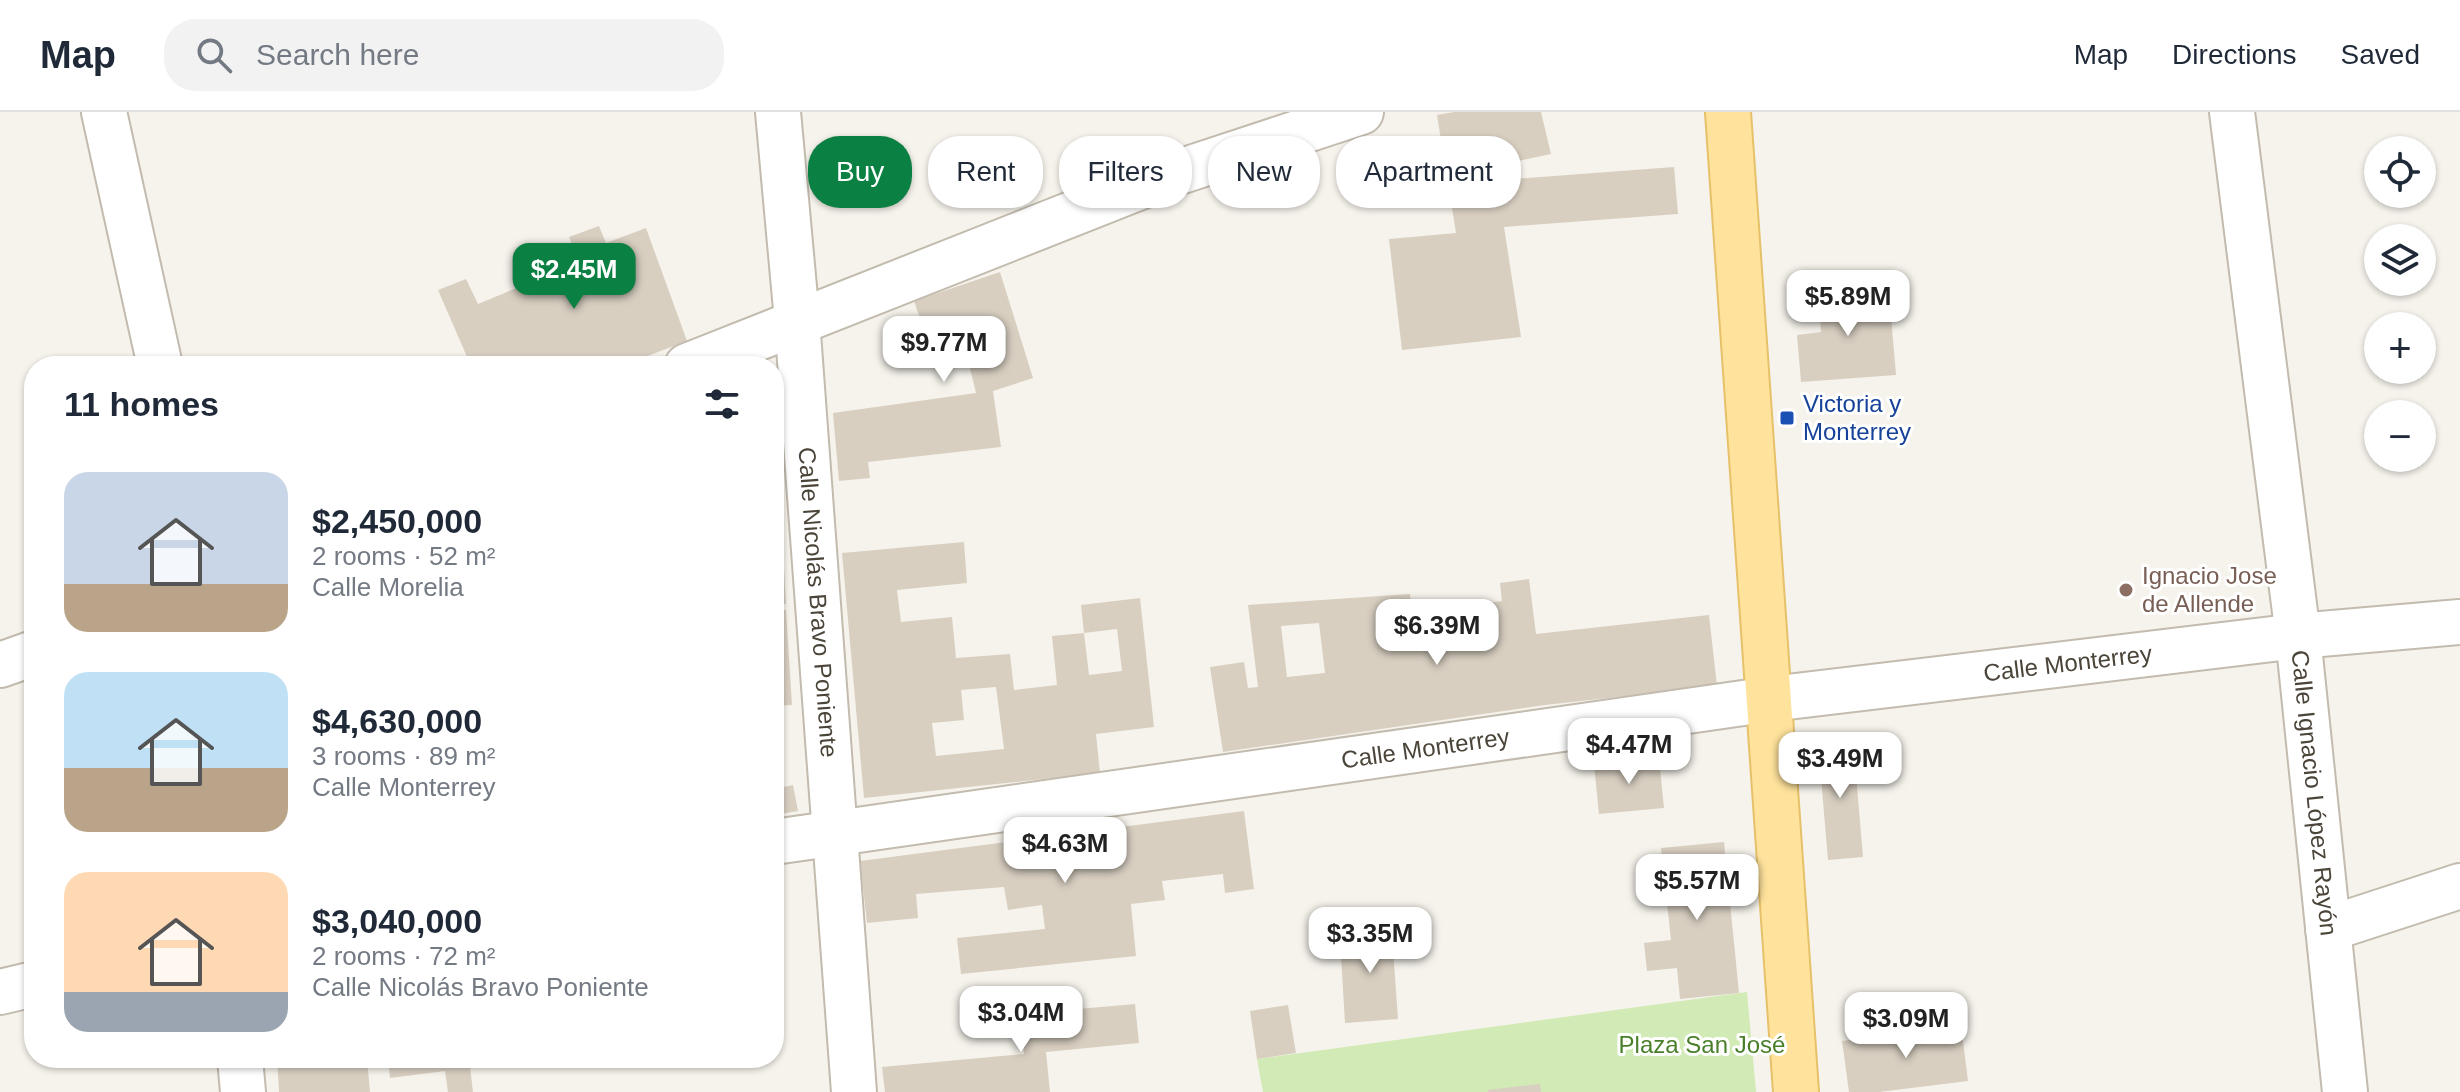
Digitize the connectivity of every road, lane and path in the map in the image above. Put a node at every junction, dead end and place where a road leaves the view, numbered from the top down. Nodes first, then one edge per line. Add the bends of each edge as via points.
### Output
1 (104, 112) edge
2 (778, 112) edge
3 (1361, 112) edge
4 (1728, 112) edge
5 (2232, 112) edge
6 (797, 320) junction
7 (158, 356) edge
8 (711, 356) edge
9 (2460, 622) edge
10 (2298, 636) junction
11 (24, 657) edge
12 (0, 665) edge
13 (1771, 699) junction
14 (835, 831) junction
15 (784, 840) edge
16 (2460, 886) edge
17 (2328, 929) junction
18 (24, 986) edge
19 (0, 992) edge
20 (241, 1068) edge
21 (243, 1092) edge
22 (854, 1092) edge
23 (1796, 1092) edge
24 (2345, 1092) edge

1 - 7 street
2 - 6 street, Calle Nicolás Bravo Poniente
3 - 6 street via 1173,174
4 - 13 main road
5 - 10 street, Calle Ignacio López Rayón
6 - 8 street
6 - 14 street, Calle Nicolás Bravo Poniente
9 - 10 street, Calle Monterrey
10 - 13 street, Calle Monterrey
10 - 17 street, Calle Ignacio López Rayón
11 - 12 street
13 - 14 street, Calle Monterrey
13 - 23 main road
14 - 15 street, Calle Monterrey
14 - 22 street, Calle Nicolás Bravo Poniente
16 - 17 street
17 - 24 street, Calle Ignacio López Rayón
18 - 19 street
20 - 21 street

